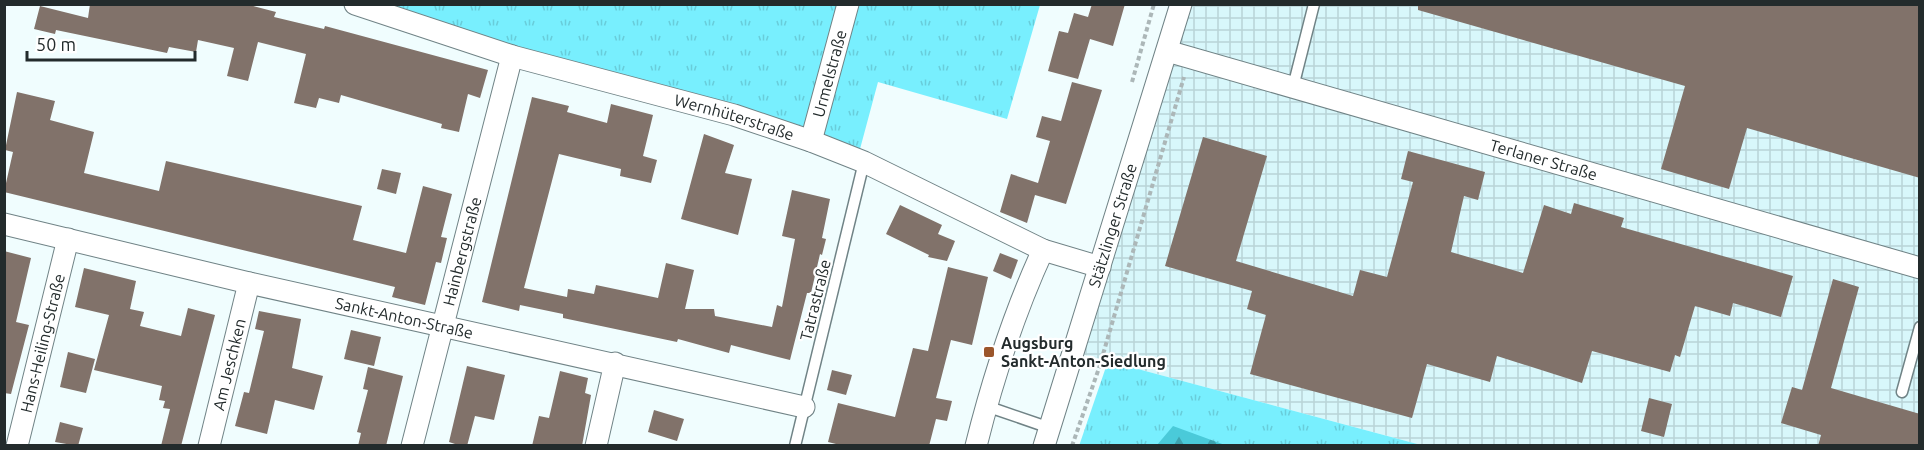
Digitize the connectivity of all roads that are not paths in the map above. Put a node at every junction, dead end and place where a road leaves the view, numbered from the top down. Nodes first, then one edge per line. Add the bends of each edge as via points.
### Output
1 (355, 4) edge
2 (848, 4) edge
3 (1181, 4) edge
4 (1314, 4) edge
5 (1167, 51) junction
6 (512, 57) junction
7 (1293, 87) junction
8 (811, 141) junction
9 (864, 162) junction
10 (4, 224) edge
11 (68, 239) junction
12 (1044, 250) junction
13 (1100, 267) junction
14 (1920, 268) edge
15 (249, 283) junction
16 (442, 325) junction
17 (1920, 327) edge
18 (615, 363) junction
19 (1902, 392) dead end
20 (986, 406) junction
21 (804, 407) junction
22 (1047, 437) edge
23 (18, 446) edge
24 (209, 446) edge
25 (412, 446) edge
26 (596, 446) edge
27 (795, 446) edge
28 (976, 446) edge

1 - 6 street, Wernhüterstraße
2 - 8 street, Urmelstraße
3 - 5 street, Stätzlinger Straße
4 - 7 lane
5 - 7 street, Terlaner Straße
5 - 13 street, Stätzlinger Straße
6 - 8 street, Wernhüterstraße via 734,115
6 - 16 street, Hainbergstraße
7 - 14 street, Terlaner Straße
8 - 9 street, Wernhüterstraße
9 - 12 street, Wernhüterstraße
9 - 21 lane, Tatrastraße
10 - 11 street, Sankt-Anton-Straße
11 - 15 street, Sankt-Anton-Straße
11 - 23 street, Hans-Heiling-Straße
12 - 13 street, Wernhüterstraße
12 - 20 street via 1013,322
13 - 22 street, Stätzlinger Straße
15 - 16 street, Sankt-Anton-Straße
15 - 24 street, Am Jeschken
16 - 18 street, Sankt-Anton-Straße
16 - 25 street, Hainbergstraße
17 - 19 lane
18 - 21 street, Sankt-Anton-Straße
18 - 26 street
20 - 22 lane
20 - 28 street
21 - 27 lane, Tatrastraße

